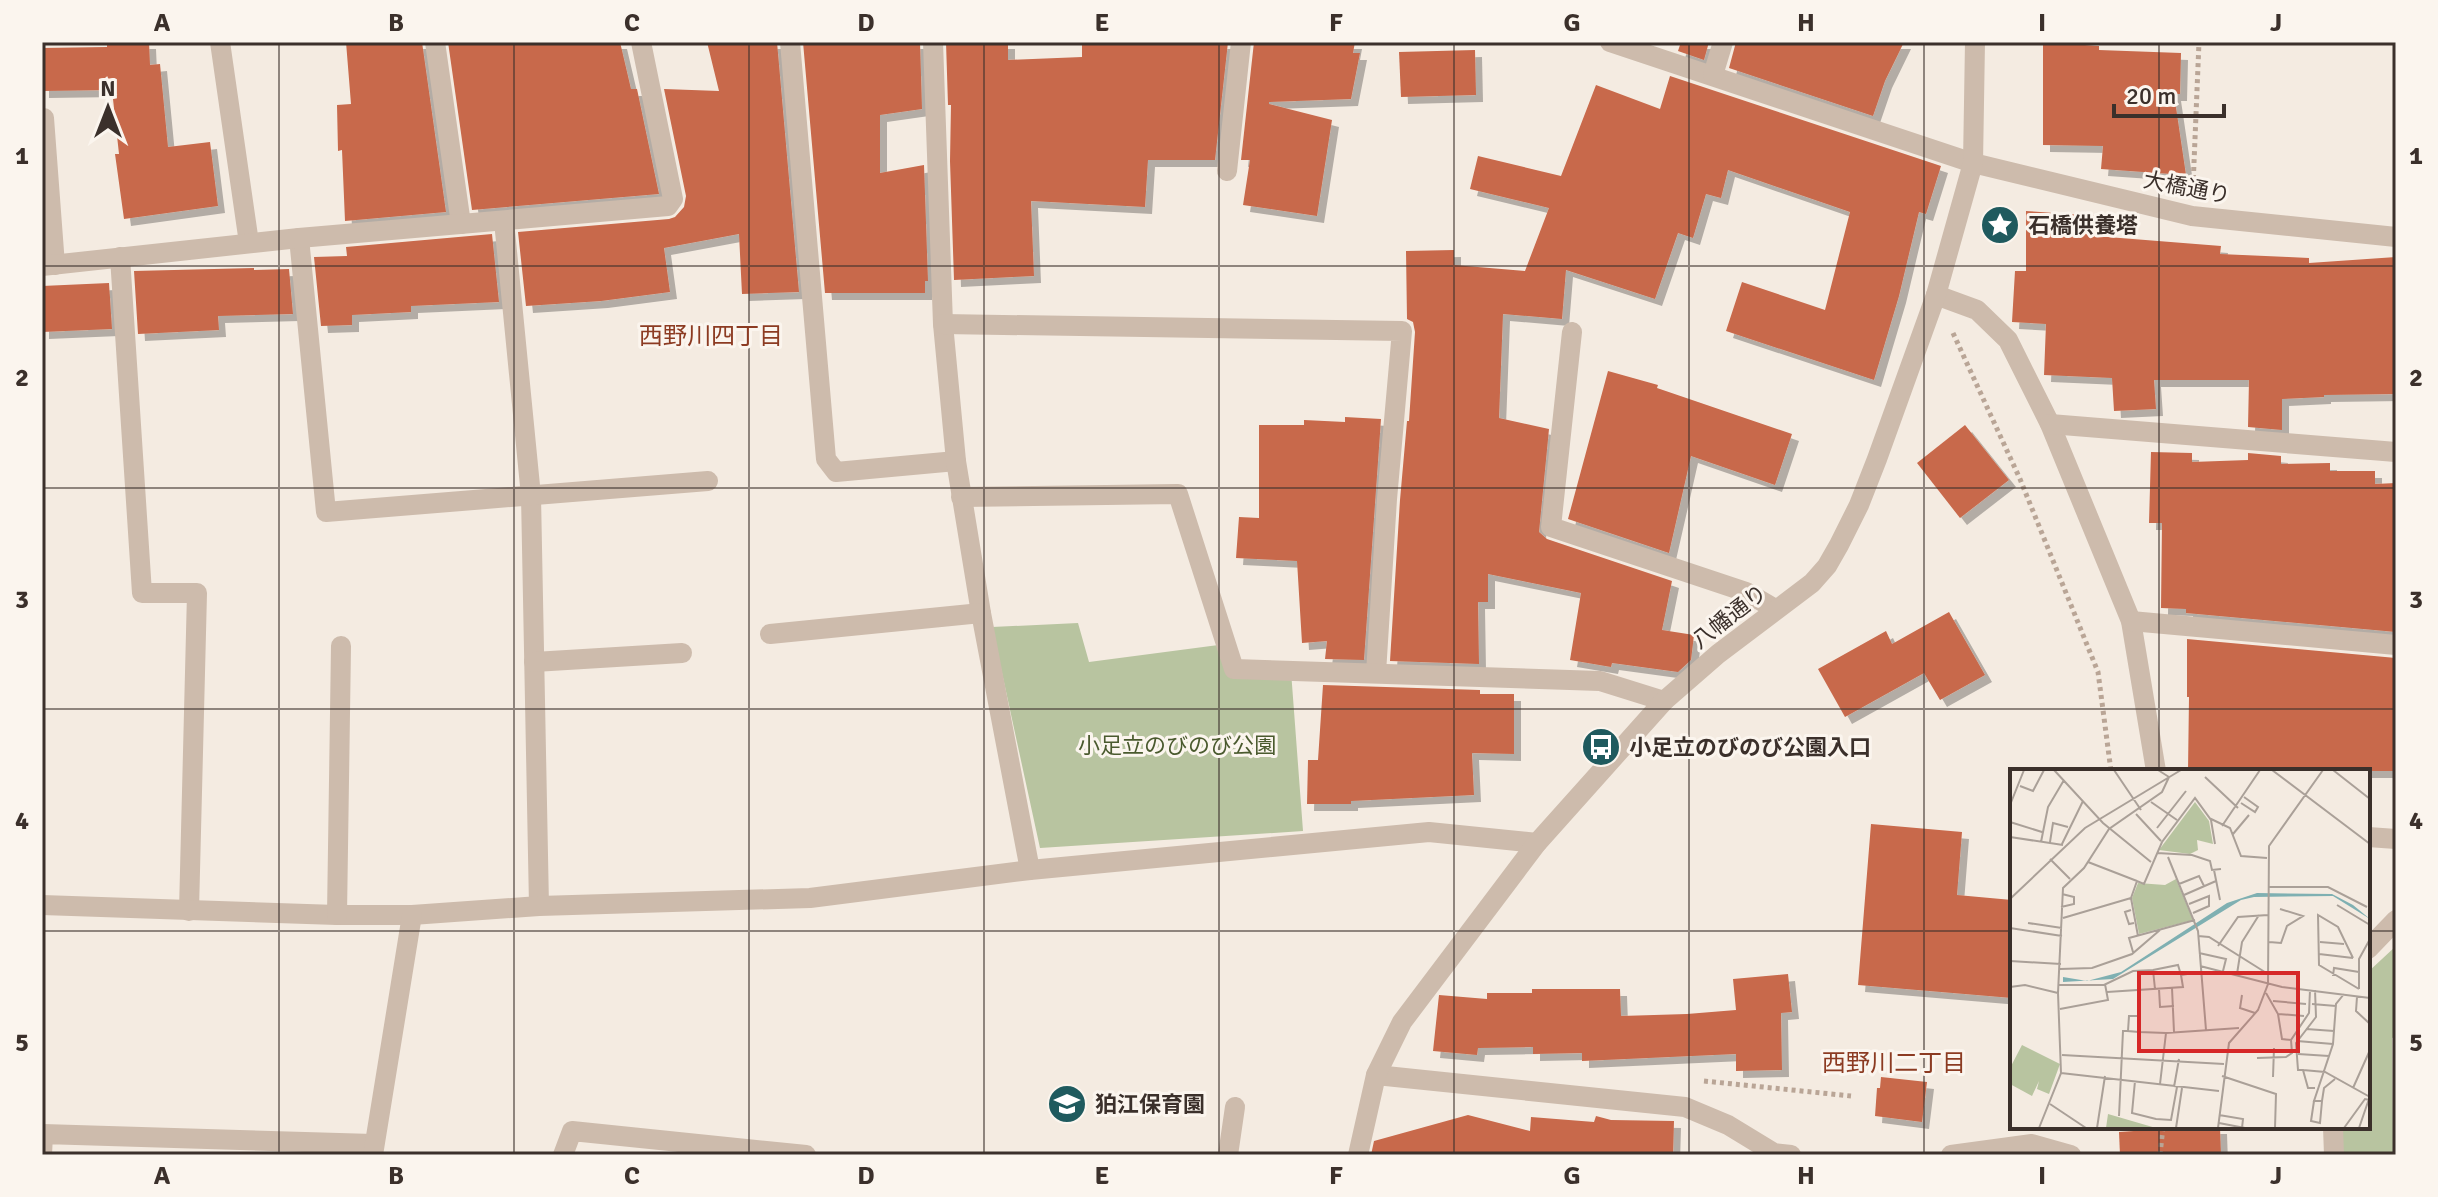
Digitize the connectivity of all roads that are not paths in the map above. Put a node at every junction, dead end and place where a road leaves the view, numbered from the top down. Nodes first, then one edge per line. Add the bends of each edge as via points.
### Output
1 (220, 42) edge
2 (435, 42) edge
3 (641, 42) edge
4 (790, 42) edge
5 (933, 42) edge
6 (1241, 42) edge
7 (1610, 42) edge
8 (1723, 42) edge
9 (1975, 42) edge
10 (1713, 75) junction
11 (42, 118) edge
12 (1973, 163) junction
13 (1227, 171) dead end
14 (504, 221) junction
15 (461, 224) junction
16 (2396, 237) edge
17 (299, 238) junction
18 (249, 243) junction
19 (120, 257) junction
20 (48, 265) edge
21 (1936, 295) junction
22 (943, 324) junction
23 (1572, 332) dead end
24 (2050, 424) junction
25 (2396, 452) edge
26 (956, 461) junction
27 (708, 481) dead end
28 (531, 496) junction
29 (961, 497) junction
30 (1775, 609) junction
31 (981, 613) junction
32 (2131, 621) junction
33 (770, 634) dead end
34 (2396, 645) edge
35 (341, 646) dead end
36 (682, 653) dead end
37 (534, 662) junction
38 (1376, 673) junction
39 (1664, 701) junction
40 (2156, 769) edge
41 (2370, 837) edge
42 (2396, 839) edge
43 (1537, 843) junction
44 (1030, 870) junction
45 (42, 905) edge
46 (539, 906) junction
47 (189, 911) junction
48 (337, 915) junction
49 (412, 915) junction
50 (2396, 920) edge
51 (2370, 947) edge
52 (1376, 1075) junction
53 (1235, 1107) dead end
54 (2333, 1129) edge
55 (373, 1150) edge
56 (2071, 1154) edge
57 (42, 1155) edge
58 (563, 1155) edge
59 (806, 1155) edge
60 (1228, 1155) edge
61 (1358, 1155) edge
62 (1791, 1155) edge
63 (1951, 1155) edge
64 (2334, 1155) edge

1 - 18 street
2 - 15 street
3 - 14 street via 673,199 668,206
4 - 26 street via 826,459 836,472
5 - 22 street
6 - 13 street
7 - 10 street, 大橋通り
8 - 10 street
9 - 12 street, 八幡通り
10 - 12 street, 大橋通り
11 - 20 street
12 - 16 street, 大橋通り via 2192,216
12 - 21 street, 八幡通り
14 - 15 street
14 - 28 street
15 - 17 street
17 - 18 street
17 - 28 street via 326,512
18 - 19 street
19 - 20 street
19 - 47 street via 142,593 197,593
21 - 24 street via 1977,310 2008,340
21 - 30 street, 八幡通り via 1877,459 1839,545 1812,583
22 - 26 street
22 - 38 street via 1402,331
23 - 30 street via 1551,527 1746,592
24 - 25 street
24 - 32 street
26 - 29 street
27 - 28 street
28 - 37 street
29 - 31 street
29 - 38 street via 1178,494 1234,669
30 - 39 street, 八幡通り
31 - 33 street
31 - 44 street
32 - 34 street
32 - 40 street
35 - 48 street
36 - 37 street
37 - 46 street
38 - 39 street via 1600,681
39 - 43 street, 八幡通り
41 - 42 street
43 - 44 street via 1429,832
43 - 52 street, 八幡通り via 1402,1022
44 - 46 street via 810,898
45 - 47 street
46 - 49 street
47 - 48 street
48 - 49 street
49 - 55 street
50 - 51 street
52 - 61 street, 八幡通り
52 - 62 street via 1685,1107 1774,1153
53 - 60 street
54 - 64 street
55 - 57 street via 43,1134
56 - 63 street via 2032,1144
58 - 59 street via 572,1131

